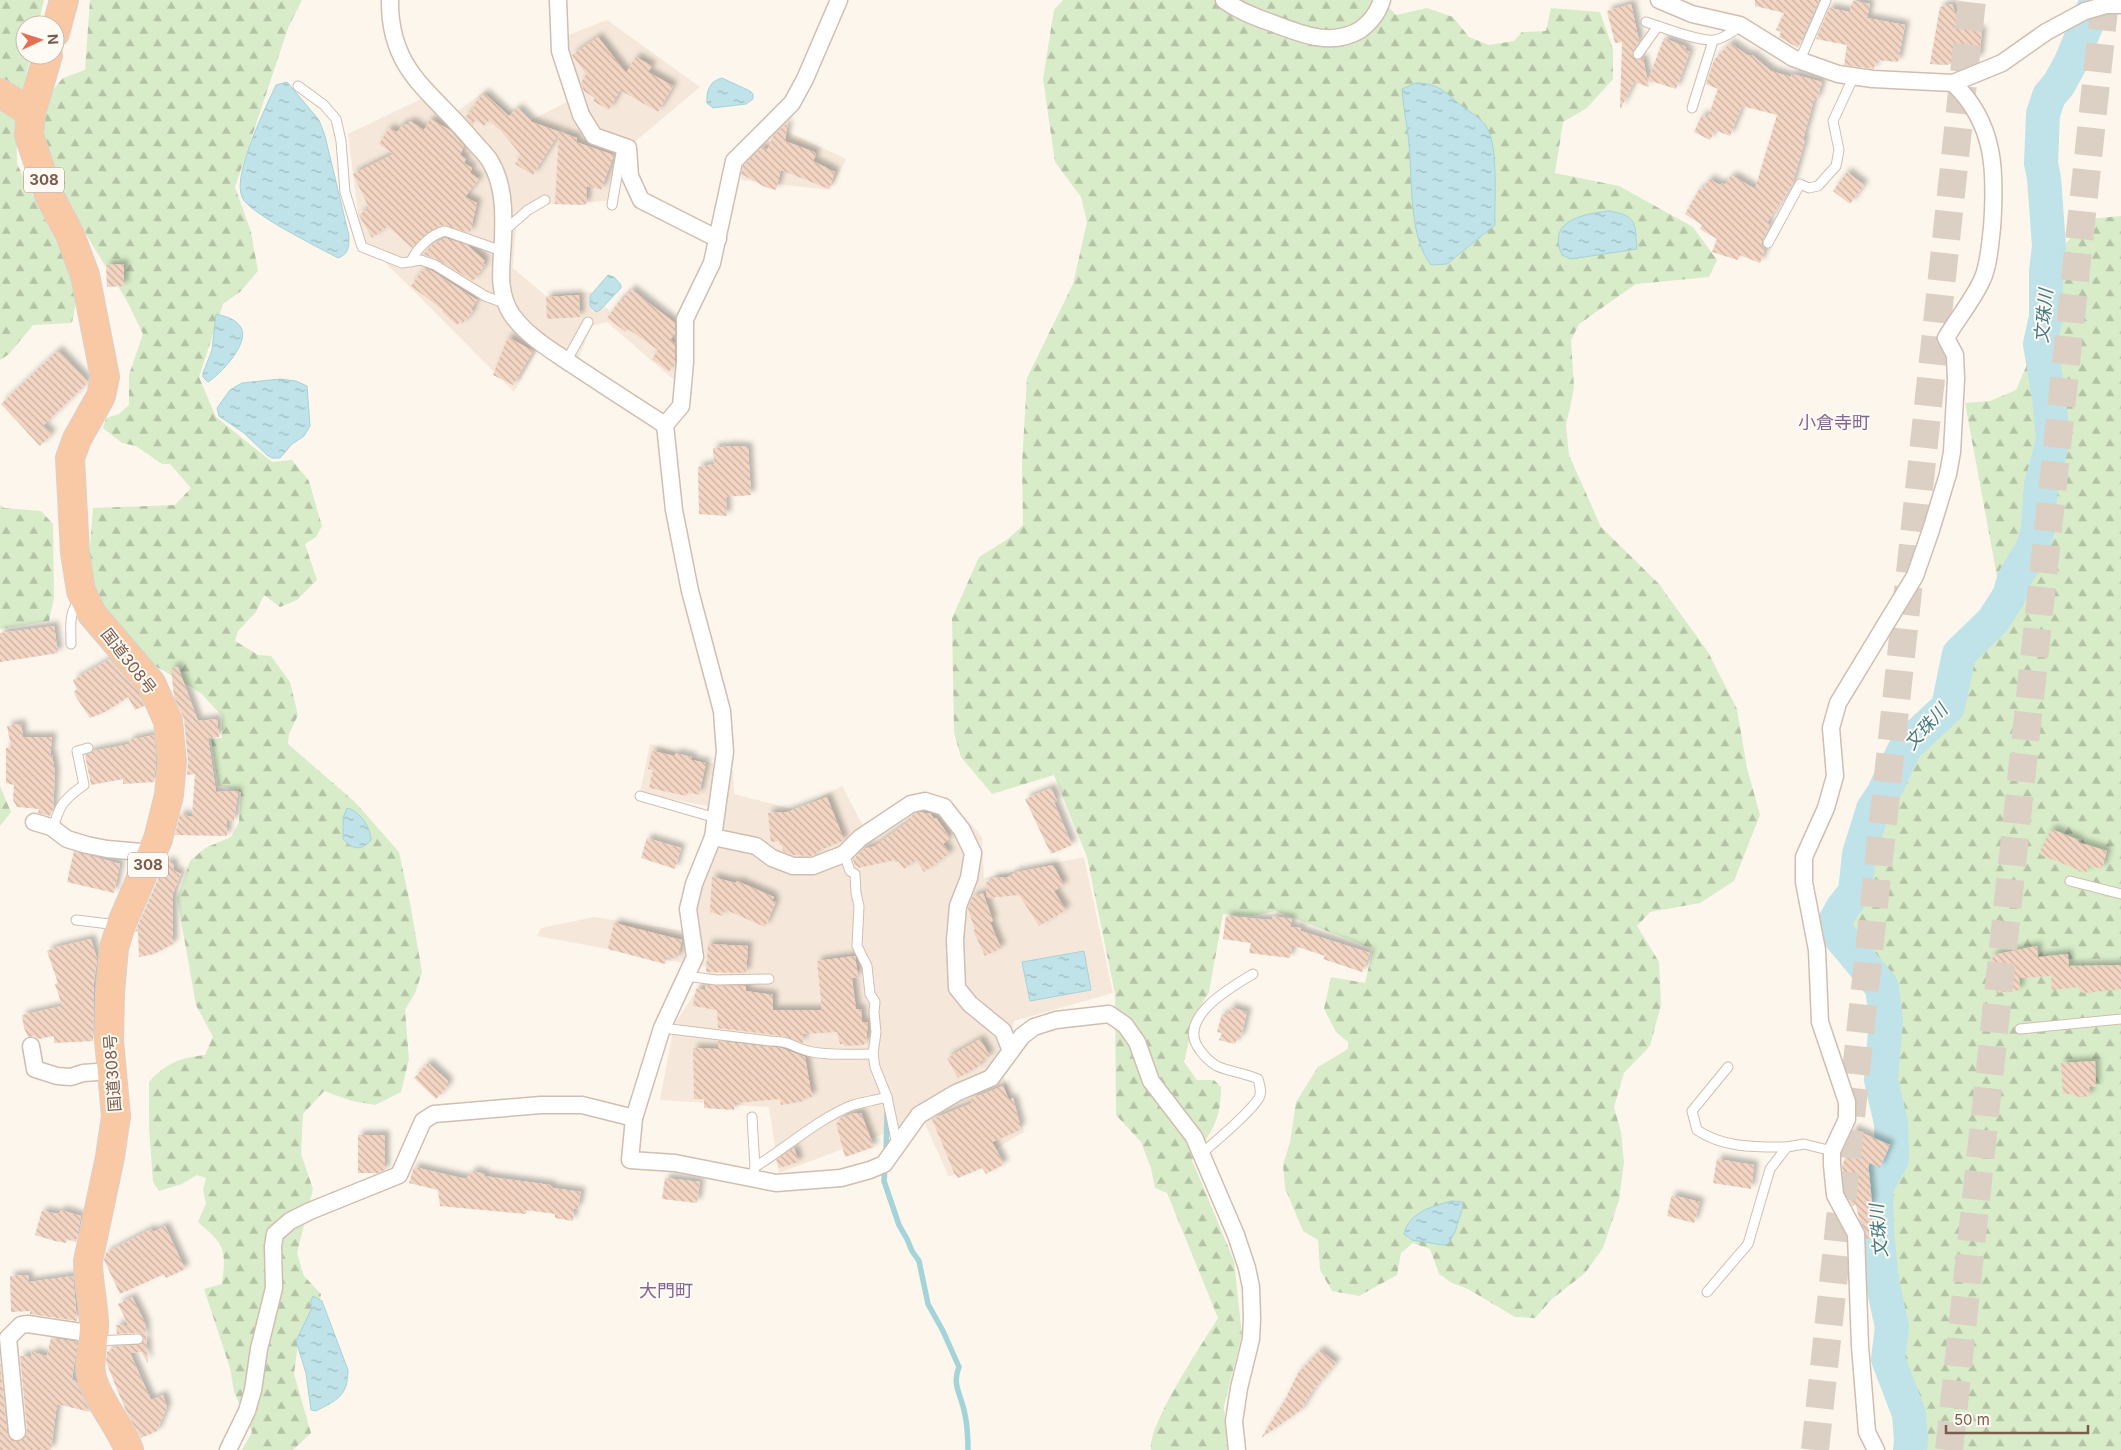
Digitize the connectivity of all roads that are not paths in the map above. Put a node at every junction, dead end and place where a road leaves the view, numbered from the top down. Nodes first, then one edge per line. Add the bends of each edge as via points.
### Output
1 (64, 0) edge
2 (390, 0) edge
3 (558, 0) edge
4 (839, 0) edge
5 (1224, 0) edge
6 (1382, 0) edge
7 (1659, 0) edge
8 (1826, 0) edge
9 (2121, 5) edge
10 (60, 15) edge
11 (1646, 22) dead end
12 (1658, 26) junction
13 (1741, 26) junction
14 (1713, 41) junction
15 (1638, 54) dead end
16 (1800, 60) junction
17 (45, 65) edge
18 (1854, 76) junction
19 (1953, 83) junction
20 (298, 86) dead end
21 (0, 93) edge
22 (1692, 108) dead end
23 (31, 113) junction
24 (622, 147) junction
25 (546, 200) dead end
26 (612, 204) dead end
27 (503, 232) junction
28 (718, 239) junction
29 (1768, 243) dead end
30 (502, 251) junction
31 (412, 262) junction
32 (507, 304) junction
33 (588, 322) dead end
34 (566, 360) junction
35 (665, 425) junction
36 (84, 597) junction
37 (71, 644) dead end
38 (88, 748) dead end
39 (640, 796) dead end
40 (716, 818) junction
41 (34, 822) dead end
42 (53, 829) junction
43 (713, 838) junction
44 (153, 852) junction
45 (844, 854) junction
46 (2070, 881) dead end
47 (2121, 894) edge
48 (76, 920) dead end
49 (121, 925) junction
50 (1253, 974) dead end
51 (686, 976) junction
52 (769, 979) dead end
53 (2121, 1020) edge
54 (662, 1028) junction
55 (2020, 1029) dead end
56 (31, 1046) dead end
57 (1012, 1052) junction
58 (873, 1054) junction
59 (1728, 1068) dead end
60 (111, 1070) junction
61 (887, 1097) junction
62 (634, 1118) junction
63 (752, 1118) dead end
64 (897, 1145) junction
65 (1787, 1147) junction
66 (1832, 1151) junction
67 (1201, 1154) junction
68 (754, 1173) junction
69 (1707, 1292) dead end
70 (94, 1337) junction
71 (138, 1338) dead end
72 (17, 1432) dead end
73 (129, 1450) edge
74 (228, 1450) edge
75 (1237, 1450) edge
76 (1876, 1450) edge

1 - 10 highway
2 - 27 street via 396,48 412,76 490,161 502,188
3 - 24 street via 560,51 581,115 594,136
4 - 28 street via 792,103 734,161
5 - 6 street via 1239,10 1304,36 1328,39 1348,36 1369,24
7 - 13 street via 1692,14
8 - 16 lane
9 - 19 street via 2085,11 2046,32 2002,63
11 - 12 lane
12 - 14 lane
12 - 15 lane
13 - 14 lane
13 - 16 street
14 - 22 lane
16 - 18 street via 1838,74
17 - 23 highway, 国道308号 / 308
18 - 19 street
18 - 29 lane via 1834,121 1839,150 1836,166 1818,186 1809,188 1800,184
19 - 66 street via 1978,114 1990,149 1995,185 1990,247 1982,280 1946,338 1955,355 1952,452 1915,576 1838,703 1831,728 1835,776 1826,808 1804,857 1804,882 1817,950 1820,1022 1847,1102 1847,1119
20 - 31 lane via 324,105 336,119 341,141 344,192 362,247 402,263
21 - 23 highway
23 - 36 highway, 国道308号 / 308 via 29,135 49,195 79,255 85,275 104,377 101,396 70,458 75,553
24 - 26 lane
24 - 28 street via 628,148 630,176 641,200
25 - 27 lane via 528,210
27 - 30 street
28 - 35 street via 712,263 684,319 682,406
30 - 31 lane via 445,231 416,252
30 - 32 street via 502,293
31 - 32 lane via 421,260 435,265 485,296
32 - 34 street via 531,336
33 - 34 lane
34 - 35 street
35 - 40 street via 674,510 690,591 722,711 725,752
36 - 37 lane via 76,604 72,615
36 - 44 highway, 国道308号 / 308 via 92,614 151,683 168,721 171,780 165,817
38 - 42 lane via 77,751 84,785 66,798
39 - 40 lane
40 - 43 street
41 - 42 street
42 - 44 street via 67,840 87,845
43 - 45 street via 756,846 772,858 793,866 813,866
43 - 51 street via 688,908 695,958
44 - 49 highway, 国道308号 / 308
45 - 57 street via 860,838 911,804 925,801 944,808 962,830 973,853 969,878 958,906 955,940 957,988 970,1004 1003,1031
45 - 58 lane via 850,871 855,874 859,906 857,946 867,966 870,994 875,1002
46 - 47 lane
48 - 49 lane
49 - 60 highway, 国道308号 / 308 via 111,970
50 - 67 lane via 1210,1004 1200,1016 1193,1034 1196,1046 1216,1065 1249,1075 1258,1080 1261,1087 1260,1097
51 - 52 lane via 716,980
51 - 54 street
53 - 55 lane
54 - 58 lane via 785,1041 829,1054
54 - 62 street
56 - 60 street via 35,1069 57,1076
57 - 64 street via 990,1078 919,1115
57 - 67 street via 1022,1036 1034,1027 1056,1020 1109,1014 1125,1025 1138,1042 1151,1081 1194,1137
58 - 61 lane via 874,1067
59 - 65 lane via 1692,1111 1697,1130 1709,1139 1730,1144
60 - 70 highway, 国道308号 / 308 via 116,1116 88,1261
61 - 64 lane
61 - 68 lane via 852,1106 803,1133
62 - 68 street via 630,1160
62 - 74 street via 582,1105 434,1114 423,1121 399,1175 342,1197 290,1222 275,1234 274,1288 253,1390 247,1412
63 - 68 lane
64 - 68 street via 884,1164 840,1178 776,1183
65 - 66 lane via 1804,1144
65 - 69 lane via 1770,1169 1748,1244
66 - 76 street via 1835,1195 1856,1234 1865,1415 1867,1432
67 - 75 street via 1236,1235 1251,1287 1251,1339 1238,1388 1234,1421
70 - 71 lane
70 - 72 street via 28,1324 21,1325 8,1338
70 - 73 highway, 国道308号 / 308 via 92,1378

